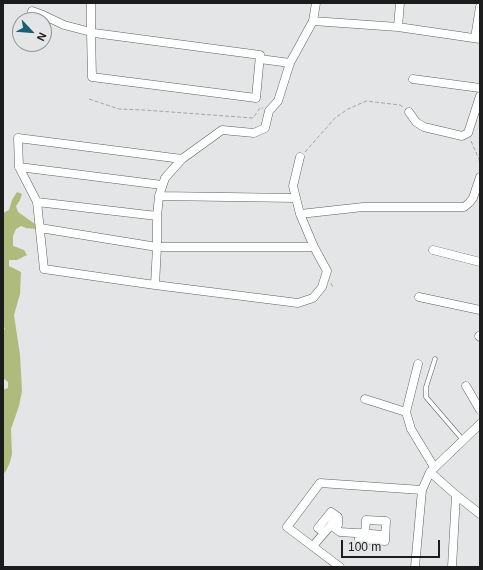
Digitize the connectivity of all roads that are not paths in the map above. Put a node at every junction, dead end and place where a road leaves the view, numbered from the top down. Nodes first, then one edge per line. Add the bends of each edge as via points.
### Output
1 (91, 3) edge
2 (316, 3) edge
3 (400, 3) edge
4 (480, 7) edge
5 (32, 11) dead end
6 (313, 21) junction
7 (398, 27) junction
8 (91, 32) junction
9 (478, 39) edge
10 (260, 59) junction
11 (290, 63) junction
12 (413, 79) dead end
13 (480, 88) edge
14 (480, 96) edge
15 (409, 112) road end
16 (300, 157) road end
17 (182, 159) junction
18 (19, 167) junction
19 (480, 177) edge
20 (162, 185) junction
21 (159, 196) junction
22 (296, 198) junction
23 (36, 202) junction
24 (300, 214) junction
25 (157, 216) junction
26 (40, 228) junction
27 (157, 247) junction
28 (314, 247) junction
29 (433, 250) dead end
30 (480, 262) edge
31 (155, 285) junction
32 (419, 297) dead end
33 (480, 310) edge
34 (435, 359) dead end
35 (418, 364) dead end
36 (466, 386) dead end
37 (366, 399) dead end
38 (480, 410) edge
39 (406, 412) junction
40 (480, 424) edge
41 (463, 440) junction
42 (432, 470) junction
43 (422, 490) junction
44 (456, 495) junction
45 (480, 514) edge
46 (331, 525) junction
47 (324, 532) junction
48 (362, 534) junction
49 (312, 546) junction
50 (340, 567) edge
51 (415, 567) edge
52 (452, 567) edge

1 - 8 street
2 - 6 street
3 - 7 street
4 - 9 street
5 - 8 street via 64,25
6 - 7 street
6 - 11 street
7 - 9 street
8 - 10 street via 260,56
8 - 10 street via 92,77 256,98
10 - 11 street
11 - 17 street via 278,101 269,111 265,128 254,133 222,130
12 - 13 street
14 - 15 street via 468,133 462,136 424,127 416,122
16 - 22 street via 293,186
17 - 18 street via 18,138
17 - 20 street
18 - 20 street
18 - 23 street
19 - 24 street via 473,198 464,207 370,207
20 - 21 street
21 - 22 street
21 - 25 street
22 - 24 street
23 - 25 street
23 - 26 street
24 - 28 street
25 - 27 street
26 - 27 street
26 - 31 street via 44,269
27 - 28 street
27 - 31 street
28 - 31 street via 327,271 322,287 313,298 298,303
29 - 30 street
32 - 33 street
34 - 41 lane via 426,387 426,397
35 - 39 street
36 - 38 street
37 - 39 street
39 - 42 street via 411,429
40 - 41 street
41 - 42 street
42 - 43 street
42 - 44 street
43 - 49 street via 320,483 287,527
43 - 51 street
44 - 45 street
44 - 52 street
46 - 47 street
46 - 47 street via 334,521 338,525 341,517 331,512 318,528
46 - 48 street via 340,532
47 - 49 street
48 - 48 street via 366,520 386,521 385,535
49 - 50 street

